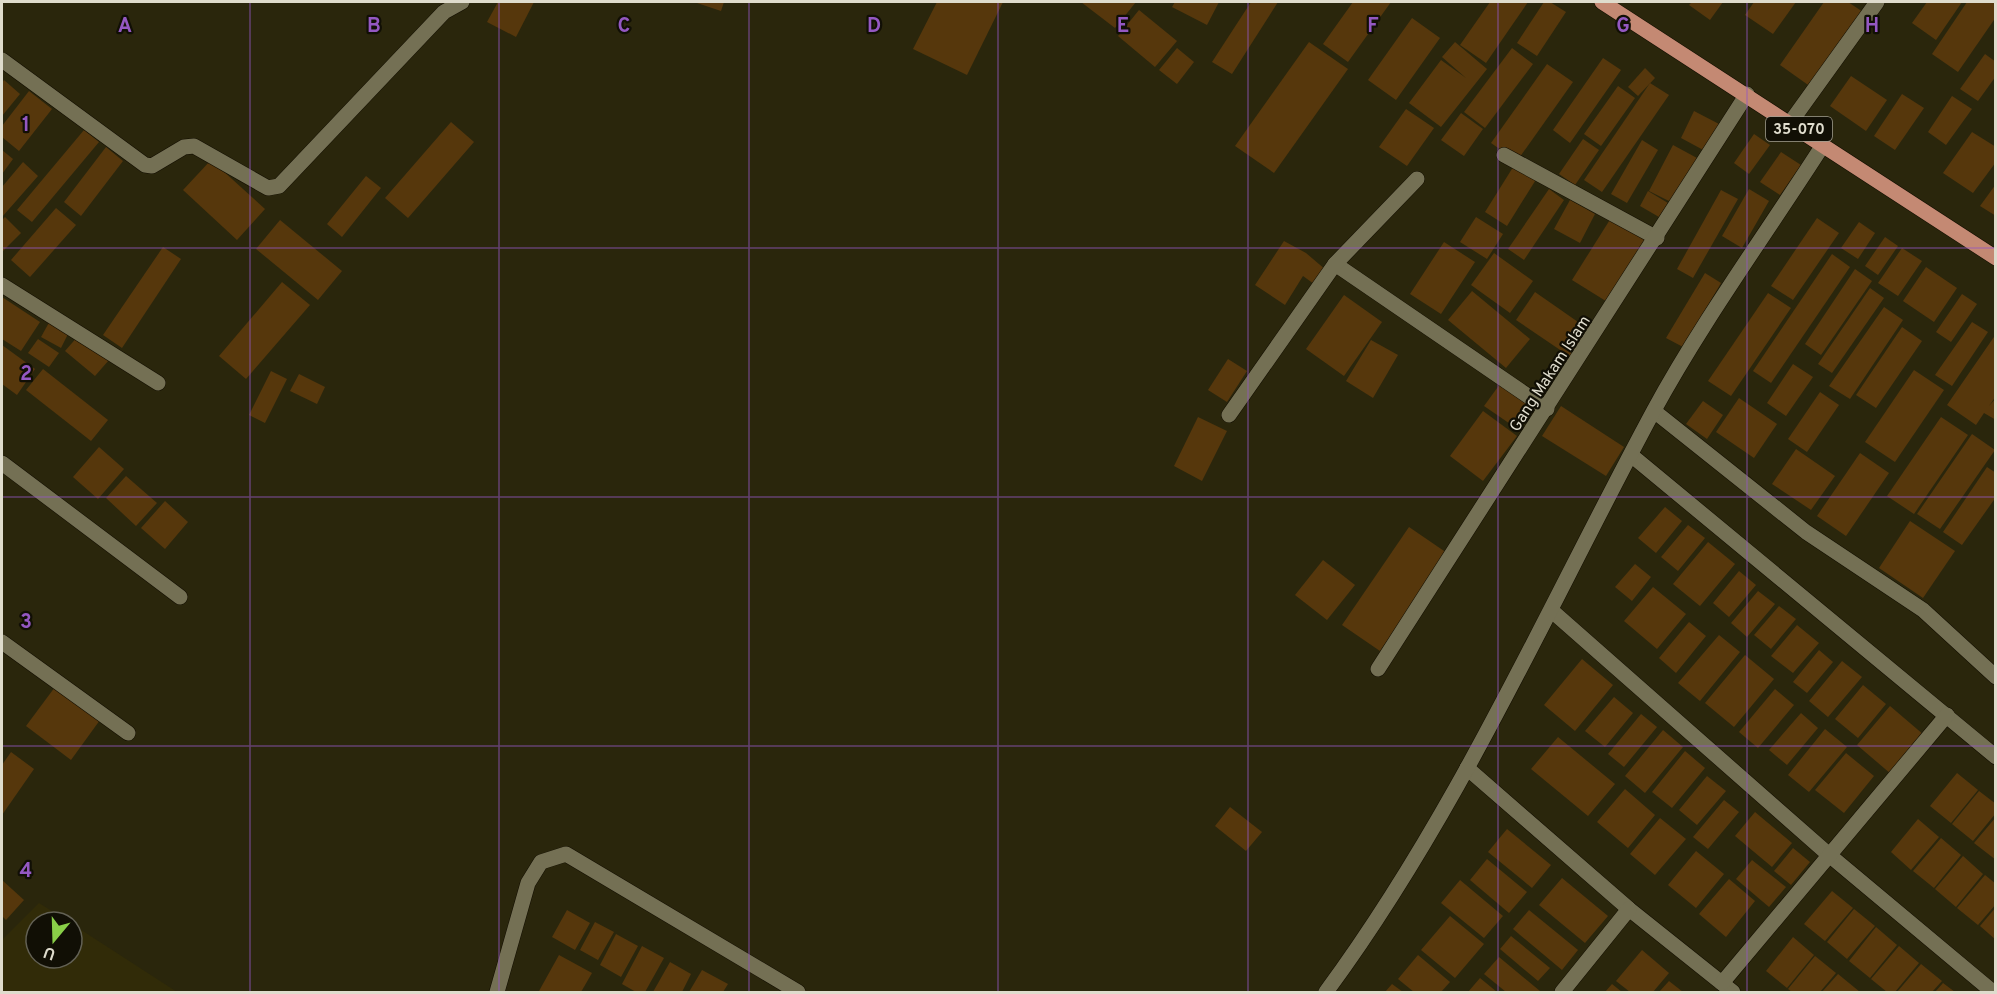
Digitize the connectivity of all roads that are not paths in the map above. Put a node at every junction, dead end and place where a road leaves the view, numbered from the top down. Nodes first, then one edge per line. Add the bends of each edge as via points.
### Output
1 (462, 2) edge
2 (1602, 2) edge
3 (1877, 2) edge
4 (2, 60) edge
5 (1747, 94) junction
6 (1790, 123) junction
7 (1823, 146) junction
8 (1504, 154) dead end
9 (1417, 179) dead end
10 (1657, 238) junction
11 (1995, 258) edge
12 (1335, 264) junction
13 (2, 285) edge
14 (158, 383) dead end
15 (1547, 408) junction
16 (1654, 411) junction
17 (1228, 415) dead end
18 (1630, 455) junction
19 (2, 463) edge
20 (180, 597) dead end
21 (1552, 611) junction
22 (2, 642) edge
23 (1378, 669) dead end
24 (1995, 677) edge
25 (1947, 715) junction
26 (128, 733) dead end
27 (1995, 757) edge
28 (1467, 768) junction
29 (1828, 854) junction
30 (1629, 909) junction
31 (1727, 988) edge
32 (497, 993) edge
33 (798, 993) edge
34 (1326, 993) edge
35 (1562, 993) edge
36 (1994, 993) edge

1 - 4 street via 444,12 288,179 268,188 194,146 184,147 152,166 145,165
2 - 5 main road, 35-070
3 - 6 street
5 - 6 main road, 35-070
5 - 10 street, Gang Makam Islam
6 - 7 main road, 35-070
7 - 11 main road, 35-070
7 - 16 street
8 - 10 street
9 - 12 street
10 - 15 street, Gang Makam Islam
12 - 15 street
12 - 17 street
13 - 14 street
15 - 23 street, Gang Makam Islam
16 - 18 street
16 - 24 street via 1806,532 1923,610
18 - 21 street
18 - 25 street
19 - 20 street
21 - 28 street
21 - 29 street
22 - 26 street
25 - 27 street
25 - 29 street
28 - 30 street
28 - 34 street via 1372,931
29 - 31 street
29 - 36 street
30 - 31 street
30 - 35 street
32 - 33 street via 528,883 541,862 566,854

